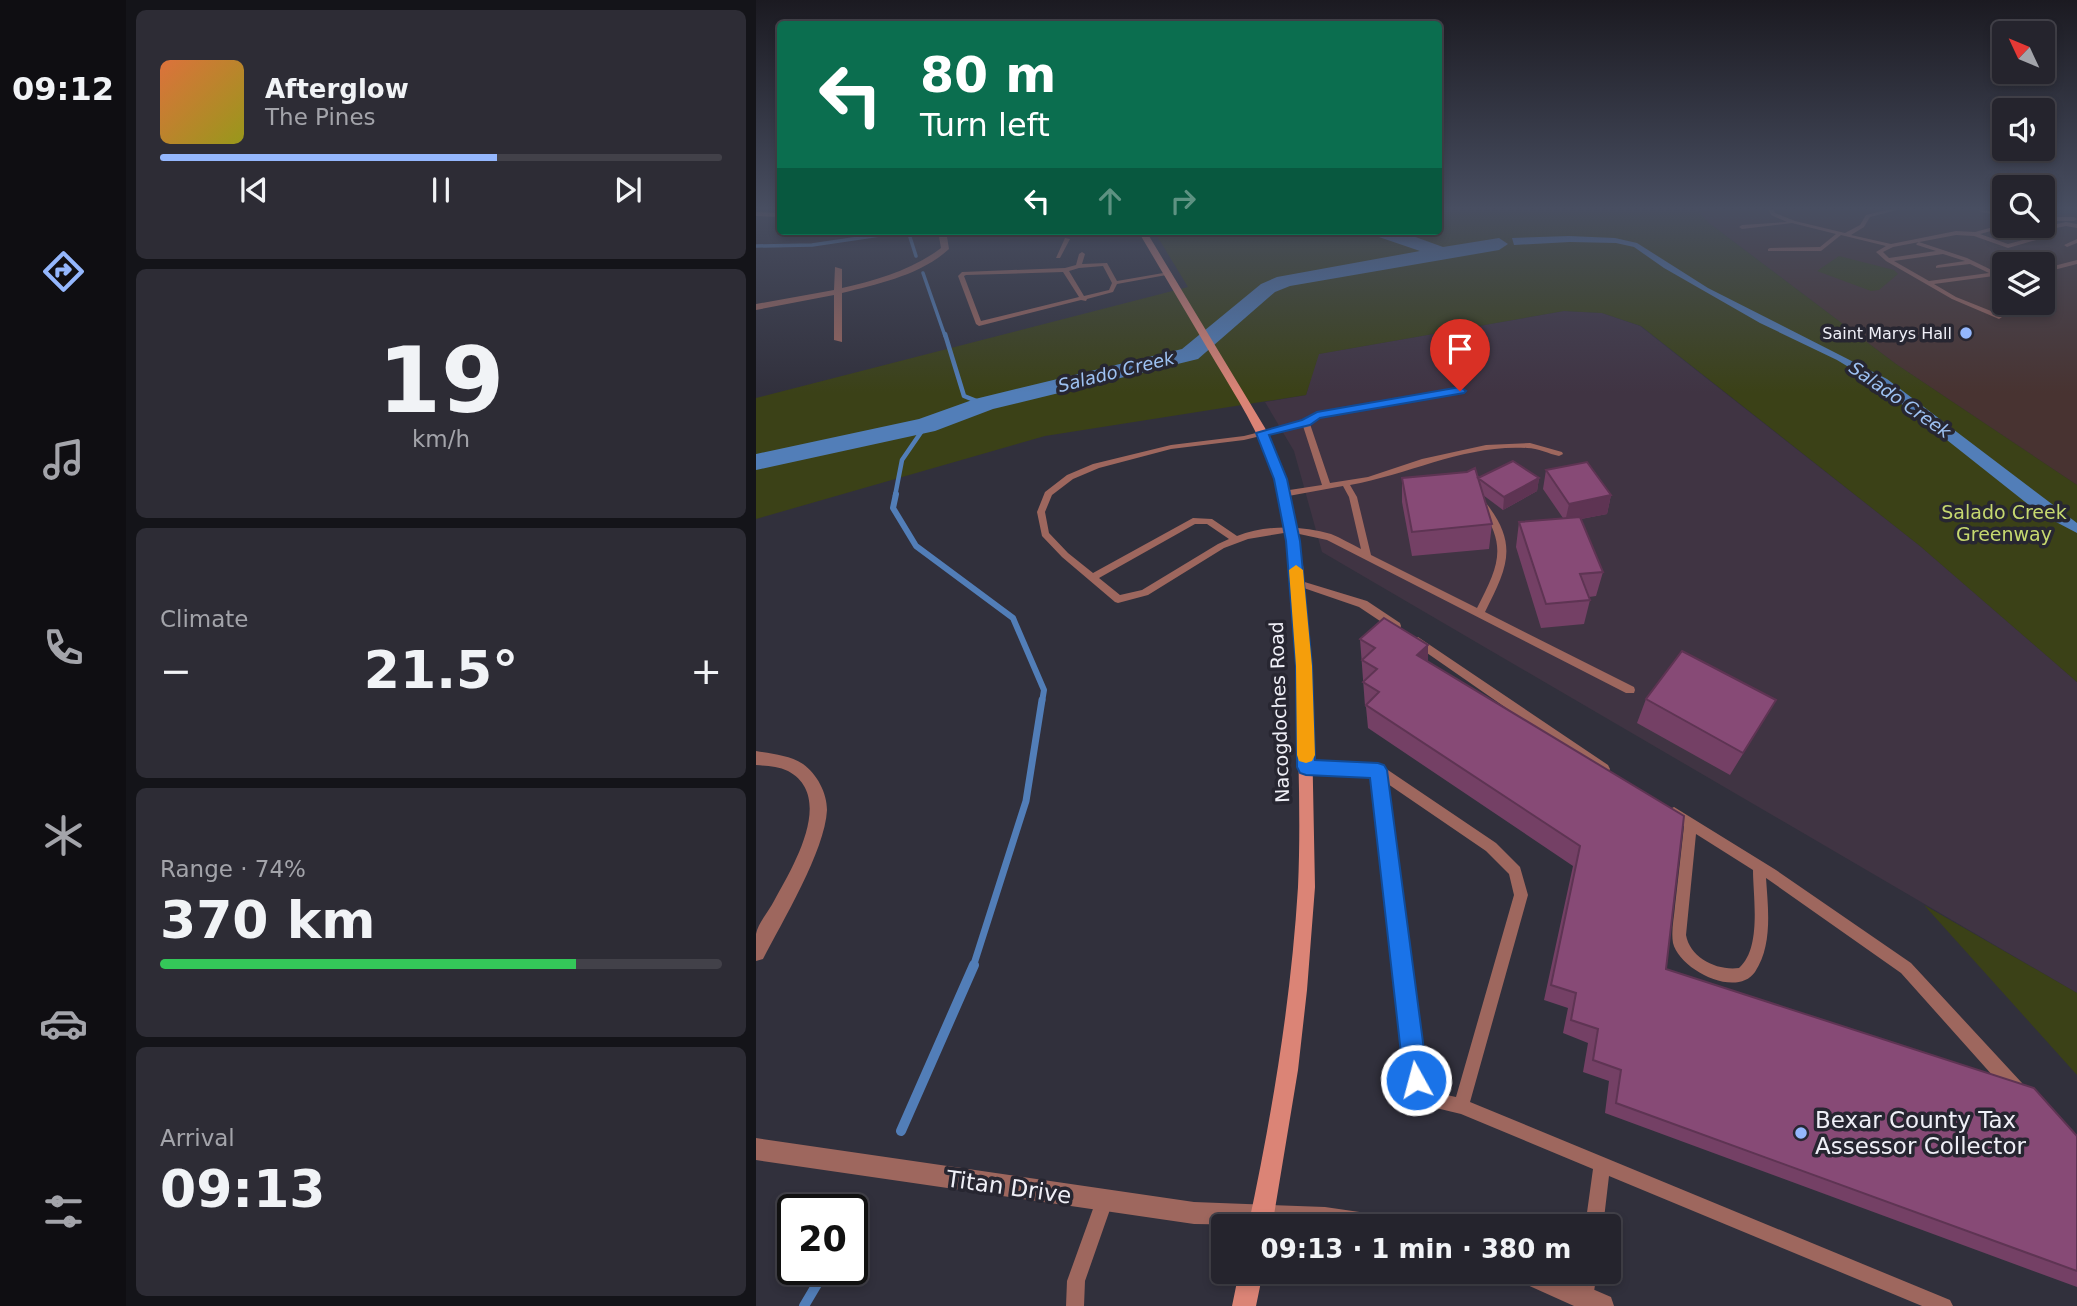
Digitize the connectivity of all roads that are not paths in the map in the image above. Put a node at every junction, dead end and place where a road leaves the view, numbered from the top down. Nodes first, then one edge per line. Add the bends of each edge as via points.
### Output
1 (838, 271) edge
2 (902, 271) edge
3 (1033, 271) edge
4 (1066, 271) edge
5 (1109, 271) edge
6 (1167, 271) edge
7 (1907, 271) edge
8 (1169, 274) junction
9 (1992, 274) edge
10 (1115, 283) junction
11 (1928, 283) junction
12 (838, 291) junction
13 (1084, 300) junction
14 (756, 307) edge
15 (1992, 313) edge
16 (839, 340) dead end
17 (1460, 391) dead end
18 (1306, 423) junction
19 (1262, 433) junction
20 (1559, 454) dead end
21 (1345, 483) junction
22 (1327, 487) junction
23 (1283, 494) junction
24 (1483, 505) edge
25 (1290, 529) junction
26 (1236, 540) junction
27 (1367, 556) junction
28 (1093, 577) junction
29 (1298, 583) junction
30 (1480, 613) junction
31 (1630, 690) dead end
32 (756, 758) edge
33 (1306, 767) junction
34 (1378, 770) junction
35 (1615, 777) edge
36 (1658, 804) edge
37 (1690, 824) junction
38 (1759, 867) junction
39 (756, 952) edge
40 (2027, 1102) edge
41 (1461, 1106) junction
42 (756, 1149) edge
43 (1602, 1164) junction
44 (1104, 1201) junction
45 (1263, 1214) edge
46 (1596, 1214) edge
47 (1211, 1215) edge
48 (1249, 1284) edge
49 (1552, 1284) edge
50 (1590, 1284) edge
51 (1593, 1302) edge
52 (1075, 1306) edge
53 (1244, 1306) edge
54 (1944, 1306) edge

1 - 12 street
2 - 12 street
3 - 13 lane via 964,273 961,276 979,324
4 - 13 lane
5 - 10 lane
6 - 8 main road, Nacogdoches Road
7 - 11 lane
8 - 10 lane
8 - 19 main road, Nacogdoches Road
9 - 11 lane
10 - 13 lane via 1111,291
11 - 15 lane
12 - 14 street
12 - 16 street
17 - 18 lane via 1317,416
18 - 19 lane
18 - 22 lane
19 - 23 main road, Nacogdoches Road
19 - 28 lane via 1171,447 1096,466 1070,477 1048,494 1041,512 1045,534
20 - 21 lane via 1530,445 1486,447
21 - 22 lane
21 - 27 lane via 1353,497
22 - 23 lane
23 - 25 main road, Nacogdoches Road
24 - 30 lane via 1494,516 1504,547 1499,574
25 - 26 lane
25 - 27 lane via 1329,537
25 - 29 main road, Nacogdoches Road
26 - 28 lane via 1209,521 1193,521
26 - 28 lane via 1145,593 1118,599
27 - 30 lane
29 - 33 main road, Nacogdoches Road
29 - 35 lane via 1363,604
30 - 31 lane
32 - 39 street via 797,768 817,795 819,814 803,860
33 - 34 lane
33 - 45 main road, Nacogdoches Road via 1305,911 1287,1082
34 - 41 lane via 1416,1080 1438,1101
34 - 41 lane via 1491,847 1515,871 1521,895
36 - 37 lane
37 - 38 lane
37 - 38 lane via 1679,935 1682,949 1692,961 1725,974 1738,976 1748,971 1760,934
38 - 40 lane via 1906,968
41 - 43 lane
42 - 44 street, Titan Drive
43 - 46 lane
43 - 54 lane
44 - 47 street, Titan Drive
44 - 52 lane via 1076,1281
48 - 53 main road
49 - 51 street
50 - 51 lane

